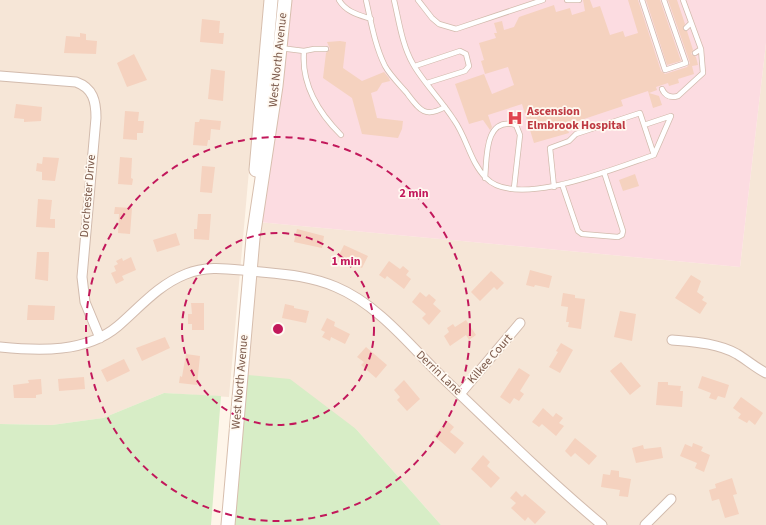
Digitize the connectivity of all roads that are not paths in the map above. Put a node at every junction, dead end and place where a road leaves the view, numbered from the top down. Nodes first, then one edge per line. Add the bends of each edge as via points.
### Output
1 (270, 0) edge
2 (284, 0) edge
3 (339, 0) edge
4 (366, 0) edge
5 (394, 0) edge
6 (418, 0) edge
7 (542, 0) edge
8 (567, 0) edge
9 (579, 0) edge
10 (642, 0) edge
11 (664, 0) edge
12 (683, 0) edge
13 (371, 19) junction
14 (691, 23) junction
15 (686, 28) dead end
16 (267, 47) junction
17 (280, 48) junction
18 (701, 49) junction
19 (326, 50) dead end
20 (304, 51) junction
21 (694, 53) dead end
22 (414, 66) junction
23 (0, 76) edge
24 (428, 83) junction
25 (662, 89) dead end
26 (445, 106) junction
27 (644, 125) junction
28 (341, 135) dead end
29 (654, 155) junction
30 (604, 172) junction
31 (485, 178) junction
32 (562, 184) junction
33 (554, 187) junction
34 (514, 188) junction
35 (253, 238) junction
36 (250, 271) junction
37 (520, 323) dead end
38 (100, 338) junction
39 (672, 340) dead end
40 (0, 347) edge
41 (766, 373) edge
42 (460, 394) junction
43 (671, 499) dead end
44 (228, 525) edge
45 (602, 525) edge
46 (645, 525) edge

1 - 16 main road, West North Avenue
2 - 17 main road, West North Avenue
3 - 13 lane via 343,7
4 - 13 lane
5 - 22 lane via 404,40
6 - 7 lane via 439,24 456,29
8 - 9 lane
10 - 11 lane via 665,70 686,63
12 - 14 lane
13 - 26 lane via 385,67 419,108 428,113
14 - 15 lane
14 - 18 lane
16 - 17 lane
16 - 35 main road, West North Avenue via 256,169
17 - 20 lane
17 - 35 main road, West North Avenue
18 - 21 lane
18 - 25 lane via 704,68 699,78 678,96 668,96
19 - 20 lane
20 - 28 lane via 306,80 313,98 325,119
22 - 24 lane
22 - 24 lane via 460,51 466,54 469,66 465,71
23 - 38 street, Dorchester Drive via 84,85 96,102 82,277 85,302
24 - 26 lane
26 - 31 lane via 456,121
27 - 29 lane
27 - 29 lane via 671,116
27 - 33 lane via 640,113 576,134 569,141 550,148
29 - 30 lane
30 - 32 lane
30 - 32 lane via 624,231 618,237 582,234 578,231
31 - 34 lane via 499,186
31 - 34 lane via 490,136 496,127 509,123 516,125 520,135
32 - 33 lane
33 - 34 lane via 540,190
35 - 36 main road, West North Avenue
36 - 38 street, Derrin Lane via 219,268 188,273 167,283
36 - 42 street, Derrin Lane via 310,278 337,287 356,298 374,311
36 - 44 main road, West North Avenue
37 - 42 street, Kilkee Court
38 - 40 street, Derrin Lane via 60,348
39 - 41 street via 718,346
42 - 45 street, Derrin Lane via 548,478
43 - 46 street

